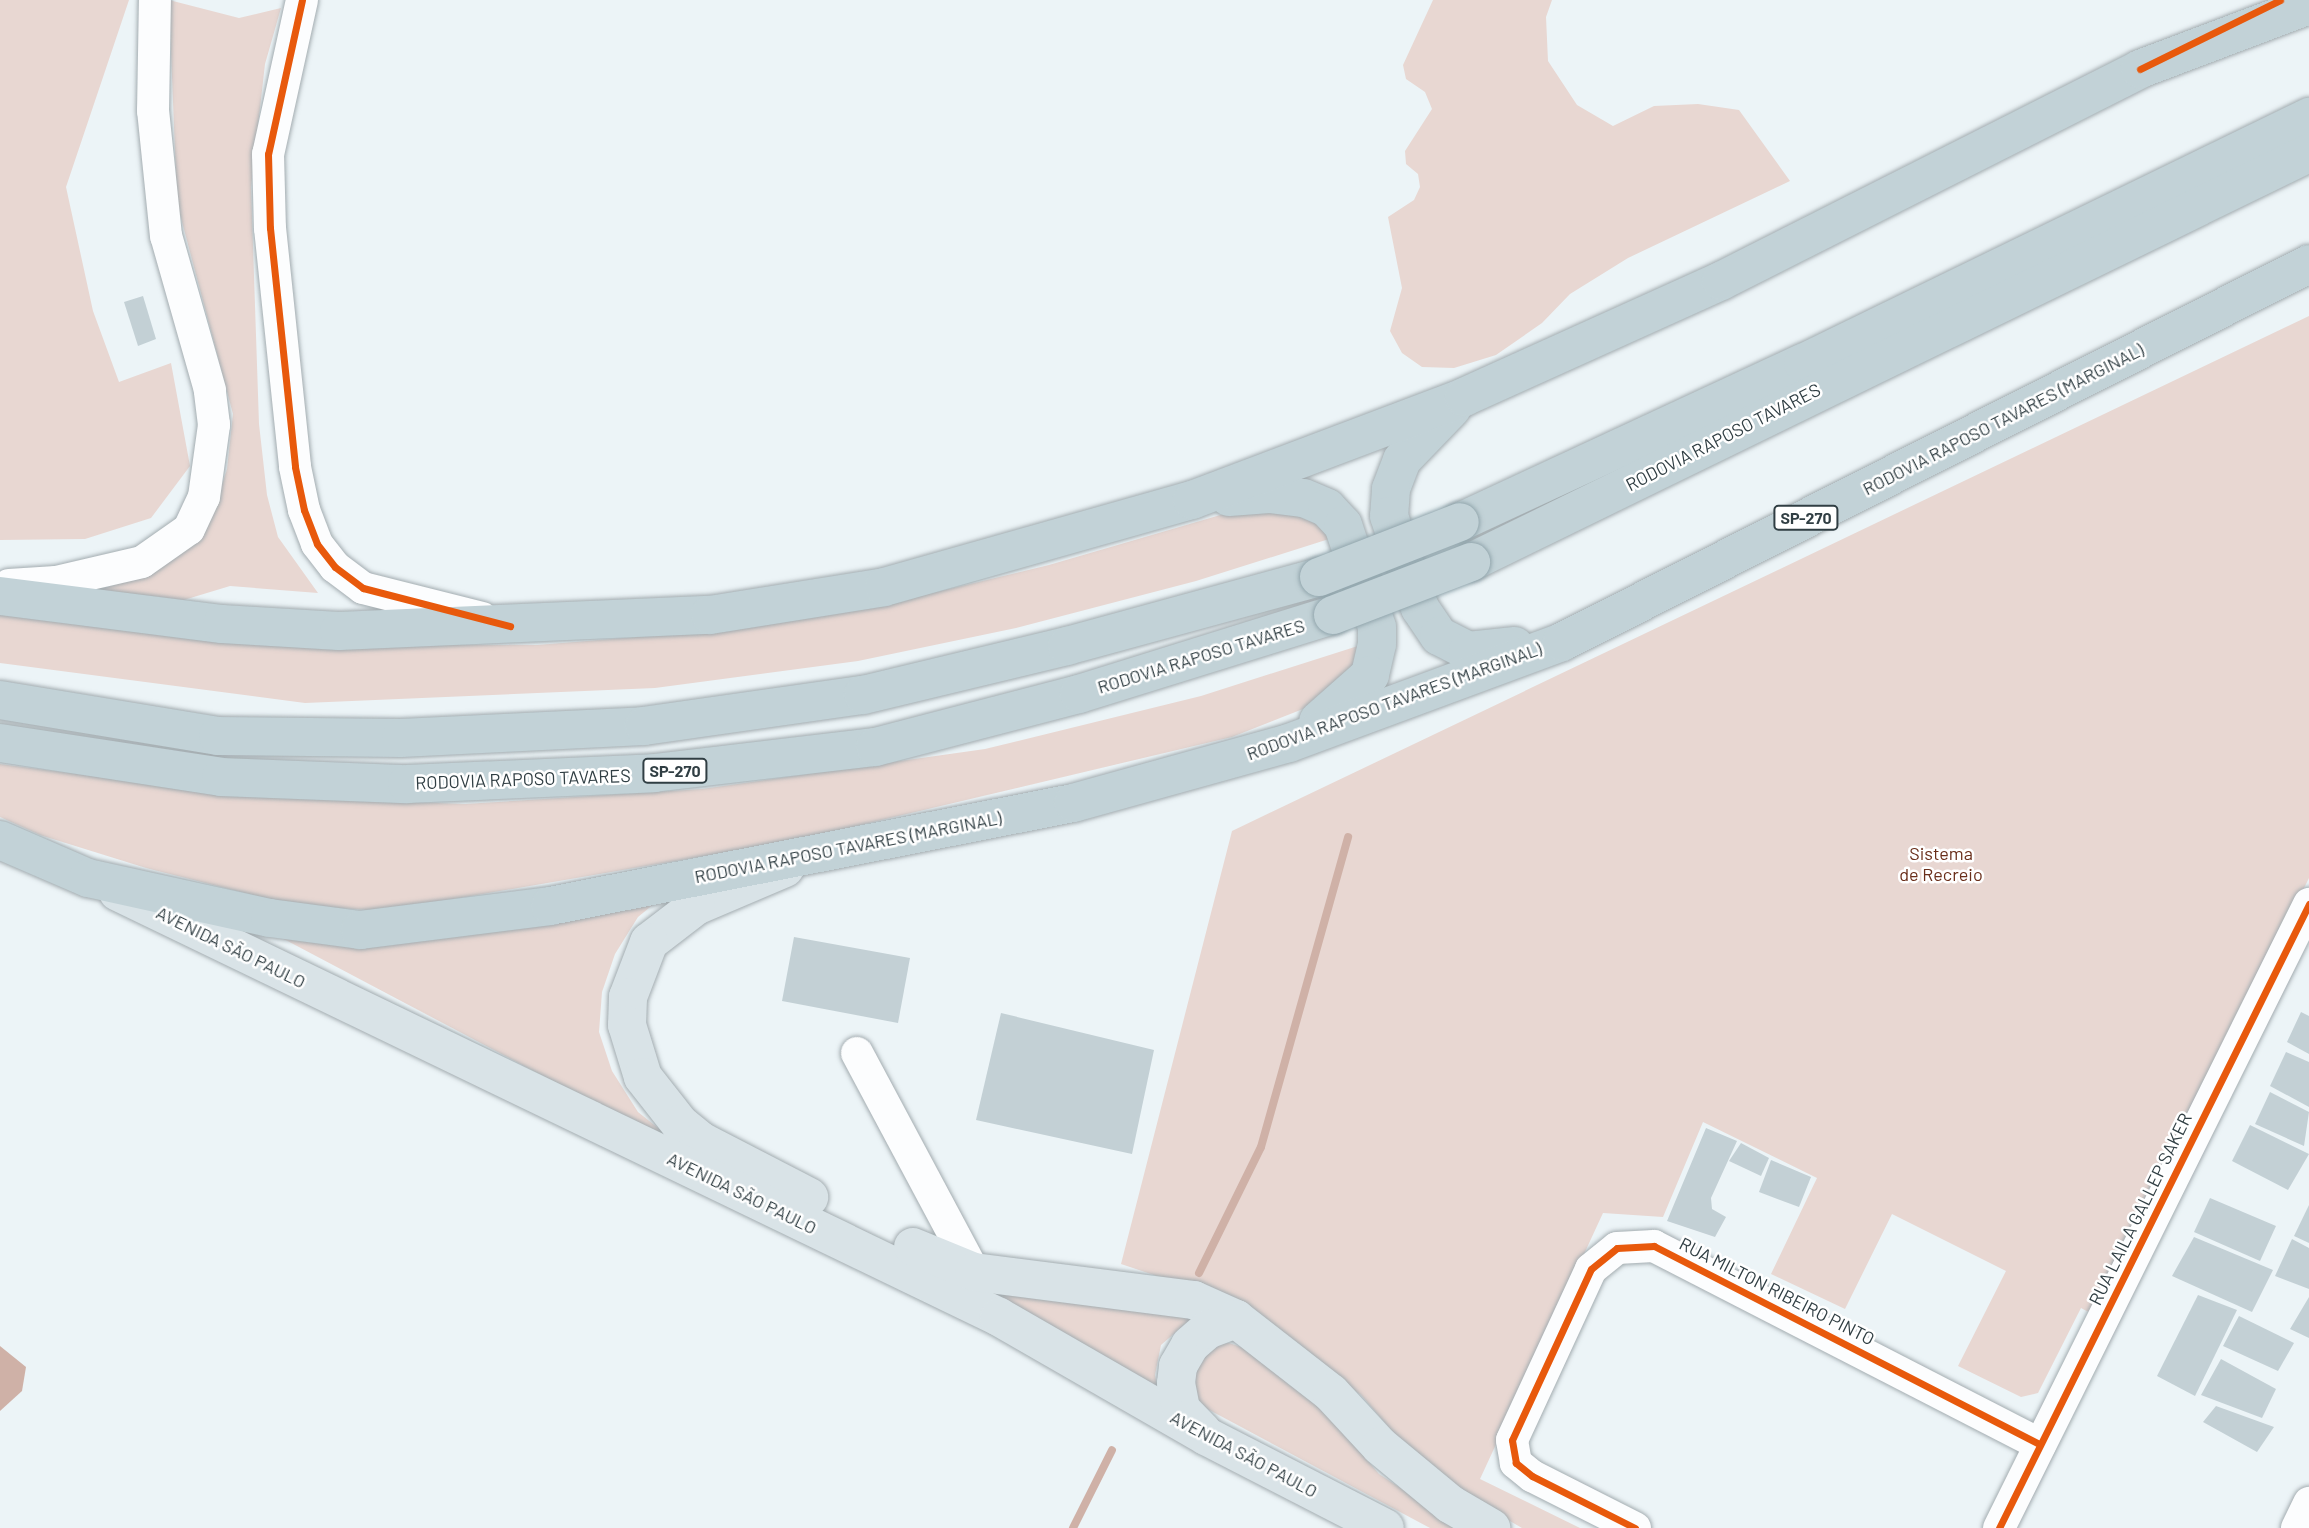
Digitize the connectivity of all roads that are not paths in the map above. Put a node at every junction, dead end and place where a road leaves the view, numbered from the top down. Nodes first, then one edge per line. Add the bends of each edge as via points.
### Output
1 (155, 0) edge
2 (302, 0) edge
3 (2280, 0) edge
4 (2309, 5) edge
5 (2140, 69) junction
6 (2309, 117) edge
7 (2309, 153) edge
8 (2309, 264) edge
9 (1464, 397) junction
10 (1192, 500) junction
11 (0, 585) edge
12 (0, 596) edge
13 (510, 626) junction
14 (1562, 642) junction
15 (0, 701) edge
16 (0, 743) edge
17 (1289, 743) junction
18 (0, 840) edge
19 (816, 854) junction
20 (88, 878) junction
21 (2309, 904) edge
22 (857, 1053) dead end
23 (974, 1272) junction
24 (1237, 1319) junction
25 (1206, 1436) junction
26 (2040, 1444) junction
27 (2309, 1503) edge
28 (1385, 1528) edge
29 (1491, 1528) edge
30 (1635, 1528) edge
31 (1999, 1528) edge
32 (2297, 1528) edge

1 - 11 street via 153,111 164,223 210,390 214,425 204,497 189,529 142,562 56,583
2 - 13 street via 268,154 270,228 295,467 304,510 323,552 363,588
3 - 5 street
4 - 5 highway
5 - 9 highway via 1721,281
6 - 15 highway, RODOVIA RAPOSO TAVARES, bridge via 1803,363 1460,523 1319,577 1067,646 863,695 643,726 401,738 218,736
7 - 16 highway, RODOVIA RAPOSO TAVARES / SP-270, bridge via 1471,562 1333,615 1079,694 875,747 654,773 407,784 221,777
8 - 14 highway, RODOVIA RAPOSO TAVARES (MARGINAL) / SP-270
9 - 10 highway
9 - 14 highway via 1402,460 1391,489 1389,516 1420,608 1439,636 1468,652
10 - 13 highway via 884,587 710,615
10 - 17 highway via 1269,494 1304,498 1327,508 1343,525 1377,627 1370,675 1354,694
12 - 13 highway via 222,624 339,631
14 - 17 highway, RODOVIA RAPOSO TAVARES (MARGINAL) / SP-270
17 - 19 highway, RODOVIA RAPOSO TAVARES (MARGINAL) / SP-270 via 1073,803
18 - 20 highway, RODOVIA RAPOSO TAVARES (MARGINAL) / SP-270
19 - 20 highway, RODOVIA RAPOSO TAVARES (MARGINAL) / SP-270 via 550,906 360,930 270,918
19 - 23 main road, AVENIDA SÃO PAULO via 696,906 649,942 628,997 627,1025 633,1052 660,1102 701,1141 835,1211
20 - 25 main road, AVENIDA SÃO PAULO via 999,1317
21 - 26 street, RUA LAILA GALLEP SAKER
22 - 23 street
23 - 24 main road, AVENIDA SÃO PAULO via 1194,1300
24 - 25 main road via 1207,1331 1190,1345 1178,1366 1181,1409
24 - 29 main road, AVENIDA SÃO PAULO via 1332,1393 1380,1446 1450,1504
25 - 28 main road, AVENIDA SÃO PAULO
26 - 30 street, RUA MILTON RIBEIRO PINTO via 1654,1246 1617,1248 1591,1269 1512,1440 1516,1464 1532,1476
26 - 31 street, RUA LAILA GALLEP SAKER
27 - 32 street

